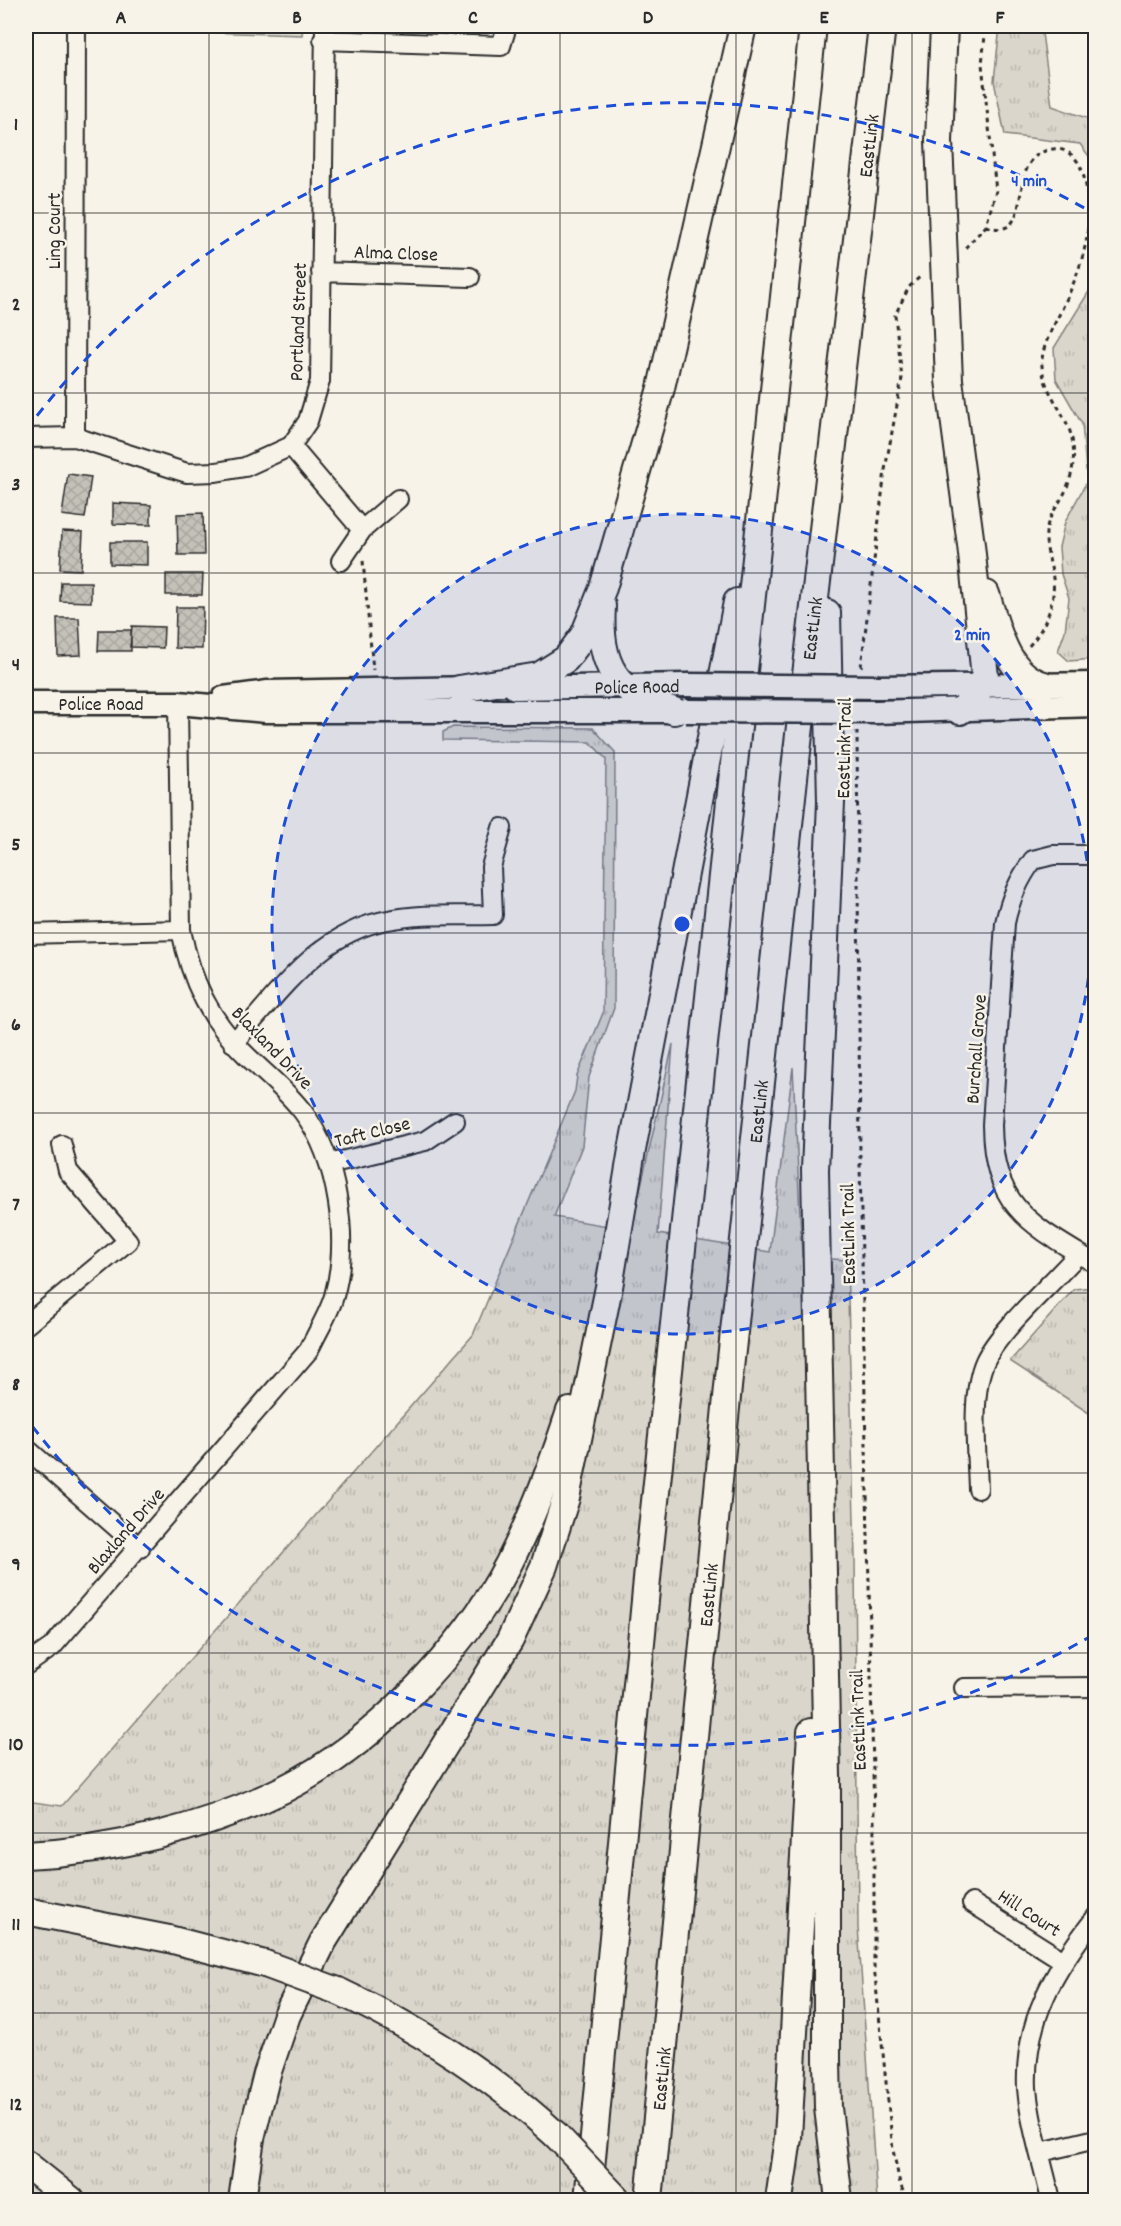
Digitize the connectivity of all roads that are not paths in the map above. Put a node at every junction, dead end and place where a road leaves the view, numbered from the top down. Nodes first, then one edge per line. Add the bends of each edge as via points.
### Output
1 (76, 26) edge
2 (507, 26) edge
3 (743, 26) edge
4 (813, 26) edge
5 (882, 26) edge
6 (944, 26) edge
7 (324, 33) edge
8 (321, 272) junction
9 (470, 277) dead end
10 (779, 341) junction
11 (75, 437) junction
12 (26, 438) edge
13 (291, 446) junction
14 (398, 499) dead end
15 (826, 514) junction
16 (361, 531) junction
17 (971, 545) junction
18 (341, 561) dead end
19 (603, 588) junction
20 (1095, 684) edge
21 (982, 685) junction
22 (1044, 685) junction
23 (626, 687) junction
24 (459, 689) junction
25 (26, 703) edge
26 (178, 703) junction
27 (1095, 705) edge
28 (680, 711) junction
29 (960, 711) junction
30 (502, 828) dead end
31 (1095, 855) edge
32 (181, 930) junction
33 (26, 934) edge
34 (233, 1043) junction
35 (455, 1121) dead end
36 (62, 1145) dead end
37 (329, 1164) junction
38 (1078, 1254) junction
39 (1095, 1264) edge
40 (609, 1287) junction
41 (26, 1325) edge
42 (26, 1448) edge
43 (820, 1468) junction
44 (978, 1489) dead end
45 (140, 1548) junction
46 (26, 1665) edge
47 (964, 1688) dead end
48 (1095, 1688) edge
49 (26, 1856) edge
50 (972, 1902) dead end
51 (26, 1911) edge
52 (1095, 1917) edge
53 (1062, 1960) junction
54 (1095, 2139) edge
55 (1041, 2152) junction
56 (26, 2164) edge
57 (71, 2200) edge
58 (242, 2200) edge
59 (588, 2200) edge
60 (618, 2200) edge
61 (649, 2200) edge
62 (779, 2200) edge
63 (839, 2200) edge
64 (1051, 2200) edge

1 - 11 street, Ling Court
2 - 7 street via 501,46
3 - 19 highway via 661,388
4 - 10 highway
5 - 15 highway, EastLink
6 - 17 highway via 939,141 949,380
7 - 8 street, Portland Street
8 - 9 street, Alma Close
8 - 13 street, Portland Street via 320,381 308,421
10 - 40 highway via 710,752
10 - 59 highway via 655,1501
11 - 12 street
11 - 13 street via 186,473 245,467
13 - 16 street
14 - 16 street
15 - 43 highway via 831,802 815,1170
15 - 61 highway, EastLink via 728,1387
16 - 18 street
17 - 21 highway via 985,678
17 - 22 highway via 1007,654 1025,675
19 - 23 highway via 600,638 609,669
19 - 24 highway via 584,635 566,660 539,676
20 - 22 main road, Police Road
21 - 22 main road, Police Road
21 - 23 main road, Police Road, bridge via 869,682
21 - 29 highway
23 - 24 main road, Police Road
23 - 28 highway via 648,703
24 - 26 main road, Police Road via 268,692
25 - 26 main road, Police Road
26 - 28 main road, Police Road via 266,711
26 - 32 street, Blaxland Drive
27 - 29 main road, Police Road via 997,706
28 - 29 main road, Police Road, bridge via 867,718
30 - 34 street via 491,867 493,915 411,917 352,930 314,955
31 - 38 street, Burchall Grove via 1053,855 1033,860 1019,879 1005,923 992,1125 998,1168 1019,1211 1034,1227
32 - 33 street
32 - 34 street, Blaxland Drive via 197,988 210,1015
34 - 37 street, Blaxland Drive via 304,1113
35 - 37 street, Taft Close via 425,1141
36 - 41 street via 68,1171 128,1241
37 - 45 street, Blaxland Drive via 340,1214 337,1280 334,1297 309,1350
38 - 39 street, Burchall Grove
38 - 44 street via 985,1361 978,1396
40 - 49 highway via 548,1478 508,1565 455,1646 392,1712 339,1755 284,1789 224,1813 94,1850
40 - 58 highway via 566,1498 544,1566 510,1640 329,1932 288,2015 267,2074 251,2139
42 - 45 street
43 - 62 highway via 812,1716 788,2138
43 - 63 highway via 827,1788 827,2072
45 - 46 street, Blaxland Drive via 52,1647
47 - 48 street
50 - 53 street, Hill Court
51 - 60 highway, bridge via 169,1939 265,1964 338,1991 401,2023 470,2066 555,2136
52 - 53 street
53 - 55 street via 1030,2041 1028,2088
54 - 55 street
55 - 64 street
56 - 57 highway

